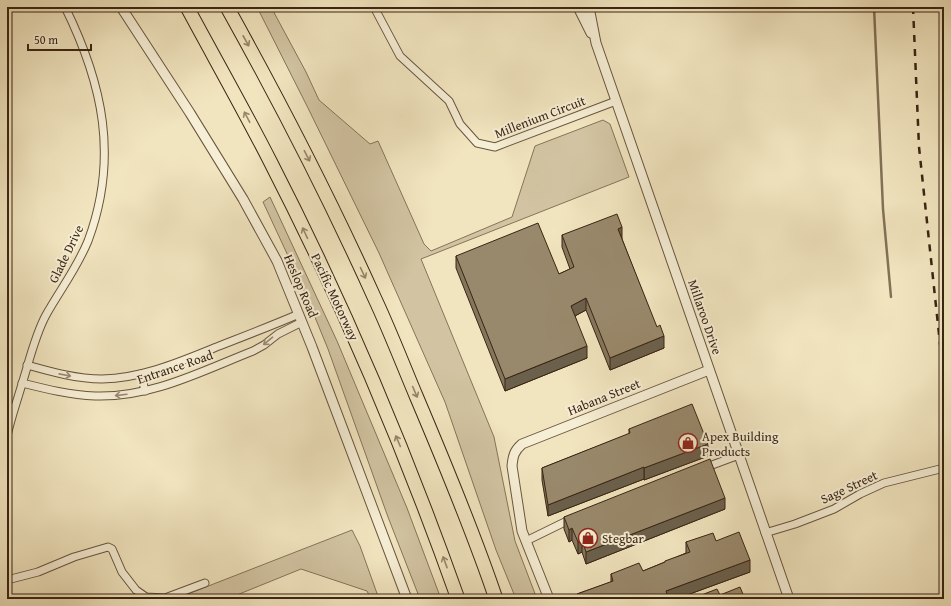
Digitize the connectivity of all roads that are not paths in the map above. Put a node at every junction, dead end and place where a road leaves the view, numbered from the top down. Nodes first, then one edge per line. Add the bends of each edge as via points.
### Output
1 (65, 7) edge
2 (120, 7) edge
3 (187, 7) edge
4 (227, 7) edge
5 (374, 7) edge
6 (578, 7) edge
7 (589, 7) edge
8 (596, 43) junction
9 (616, 101) junction
10 (301, 318) junction
11 (28, 365) junction
12 (709, 370) junction
13 (141, 374) junction
14 (22, 384) junction
15 (145, 391) junction
16 (7, 436) edge
17 (739, 455) junction
18 (943, 469) edge
19 (697, 470) edge
20 (581, 515) edge
21 (765, 533) junction
22 (526, 541) junction
23 (7, 580) edge
24 (205, 583) dead end
25 (407, 599) edge
26 (458, 599) edge
27 (496, 599) edge
28 (549, 599) edge
29 (789, 599) edge

1 - 11 street, Glade Drive via 94,76 104,129 104,164 100,200 88,242 46,316
2 - 10 street, Heslop Road via 244,199 277,261
26 -> 3 highway, Pacific Motorway via 407,463 353,336 272,164
4 -> 27 highway via 280,103 376,300 464,511
5 - 9 street, Millenium Circuit via 400,56 449,101 460,124 477,143 495,147
6 - 8 street, Millaroo Drive
7 - 8 street, Millaroo Drive
8 - 9 street, Millaroo Drive
9 - 12 street, Millaroo Drive
10 - 13 street, Entrance Road
10 -> 15 street, Entrance Road via 253,351 179,381
10 - 25 street, Heslop Road
11 -> 13 street, Entrance Road via 80,377 102,379
11 - 14 street, Glade Drive
12 - 17 street, Millaroo Drive
12 - 22 street, Habana Street via 517,448 512,466 522,531
13 - 15 street
15 -> 14 street, Entrance Road via 111,396 84,396
14 - 16 street, Glade Drive
17 - 19 street
17 - 21 street, Millaroo Drive
18 - 21 street, Sage Street via 884,483 834,509
20 - 22 street
21 - 29 street, Millaroo Drive
22 - 28 street
23 - 24 street via 108,548 112,549 122,572 136,590 146,596 165,598

